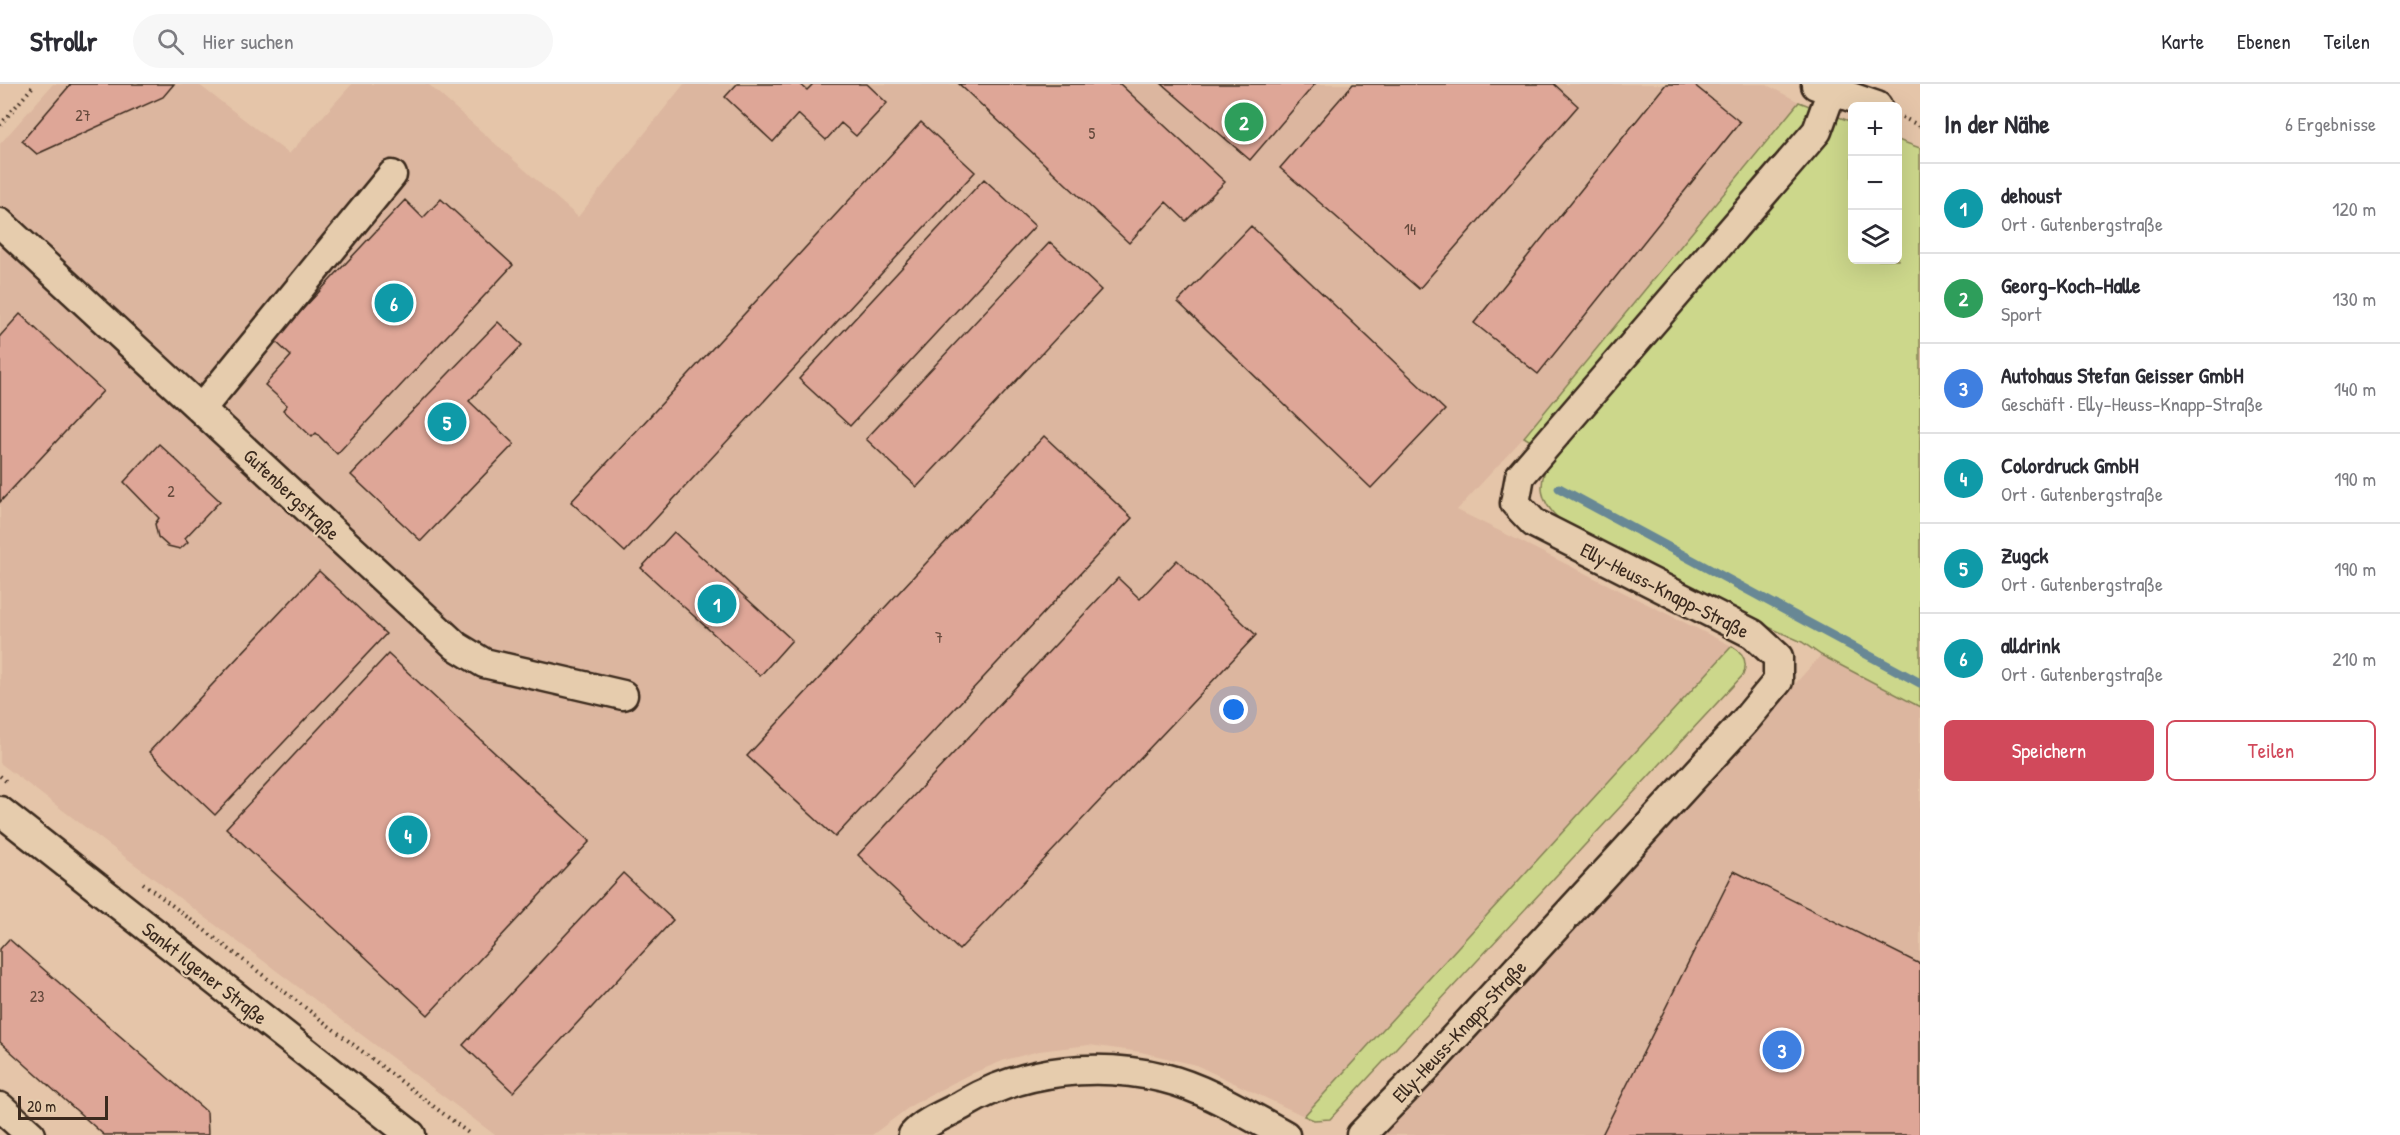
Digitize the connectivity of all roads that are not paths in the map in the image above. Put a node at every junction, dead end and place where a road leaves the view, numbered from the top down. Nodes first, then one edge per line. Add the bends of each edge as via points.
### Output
1 (1823, 87) edge
2 (1866, 102) edge
3 (392, 175) dead end
4 (0, 223) edge
5 (201, 409) junction
6 (623, 695) dead end
7 (0, 811) edge
8 (0, 1107) edge
9 (31, 1135) edge
10 (411, 1135) edge
11 (914, 1135) edge
12 (1285, 1135) edge
13 (1361, 1135) edge

1 - 2 street
1 - 13 street, Elly-Heuss-Knapp-Straße via 1817,131 1520,476 1515,503 1534,523 1753,634 1778,657 1778,681
3 - 5 street
4 - 5 street, Gutenbergstraße
5 - 6 street, Gutenbergstraße via 456,646 484,663
7 - 10 street, Sankt Ilgener Straße
8 - 9 street
11 - 12 street via 986,1091 1049,1072 1107,1070 1165,1078 1221,1100

